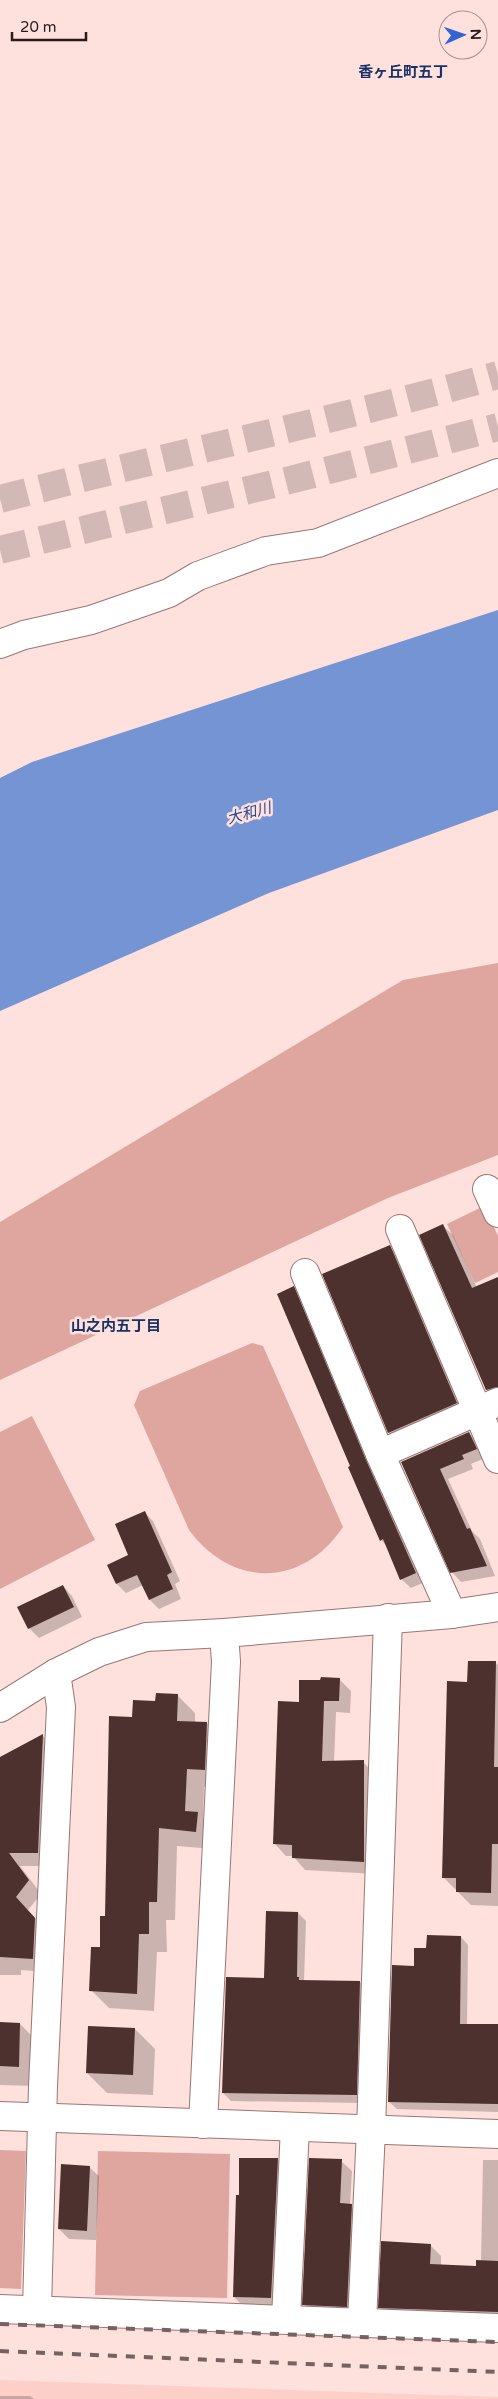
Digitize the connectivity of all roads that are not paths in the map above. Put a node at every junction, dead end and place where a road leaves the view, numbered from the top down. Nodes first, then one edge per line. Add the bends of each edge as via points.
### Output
1 (498, 473) edge
2 (0, 644) edge
3 (487, 1188) dead end
4 (498, 1213) edge
5 (400, 1229) dead end
6 (305, 1273) dead end
7 (488, 1406) edge
8 (380, 1454) junction
9 (498, 1459) edge
10 (498, 1607) edge
11 (452, 1614) junction
12 (388, 1618) junction
13 (224, 1633) junction
14 (56, 1673) junction
15 (0, 1708) edge
16 (0, 2116) edge
17 (43, 2118) junction
18 (202, 2124) junction
19 (295, 2127) junction
20 (372, 2130) junction
21 (498, 2134) edge
22 (0, 2309) edge
23 (37, 2310) junction
24 (286, 2319) junction
25 (362, 2322) junction
26 (498, 2328) edge

1 - 2 street via 318,543 266,551 198,576 169,593 91,620 24,635
3 - 4 street
5 - 7 street
6 - 8 street
7 - 8 street
7 - 9 street
8 - 11 street
10 - 11 street
11 - 12 street
12 - 13 street
12 - 20 street
13 - 14 street via 146,1637 99,1652
13 - 18 street via 226,1662
14 - 15 street
14 - 17 street via 61,1706
16 - 17 street
17 - 18 street
17 - 23 street
18 - 19 street
19 - 20 street
19 - 24 street
20 - 21 street
20 - 25 street
22 - 23 street
23 - 24 street
24 - 25 street
25 - 26 street

